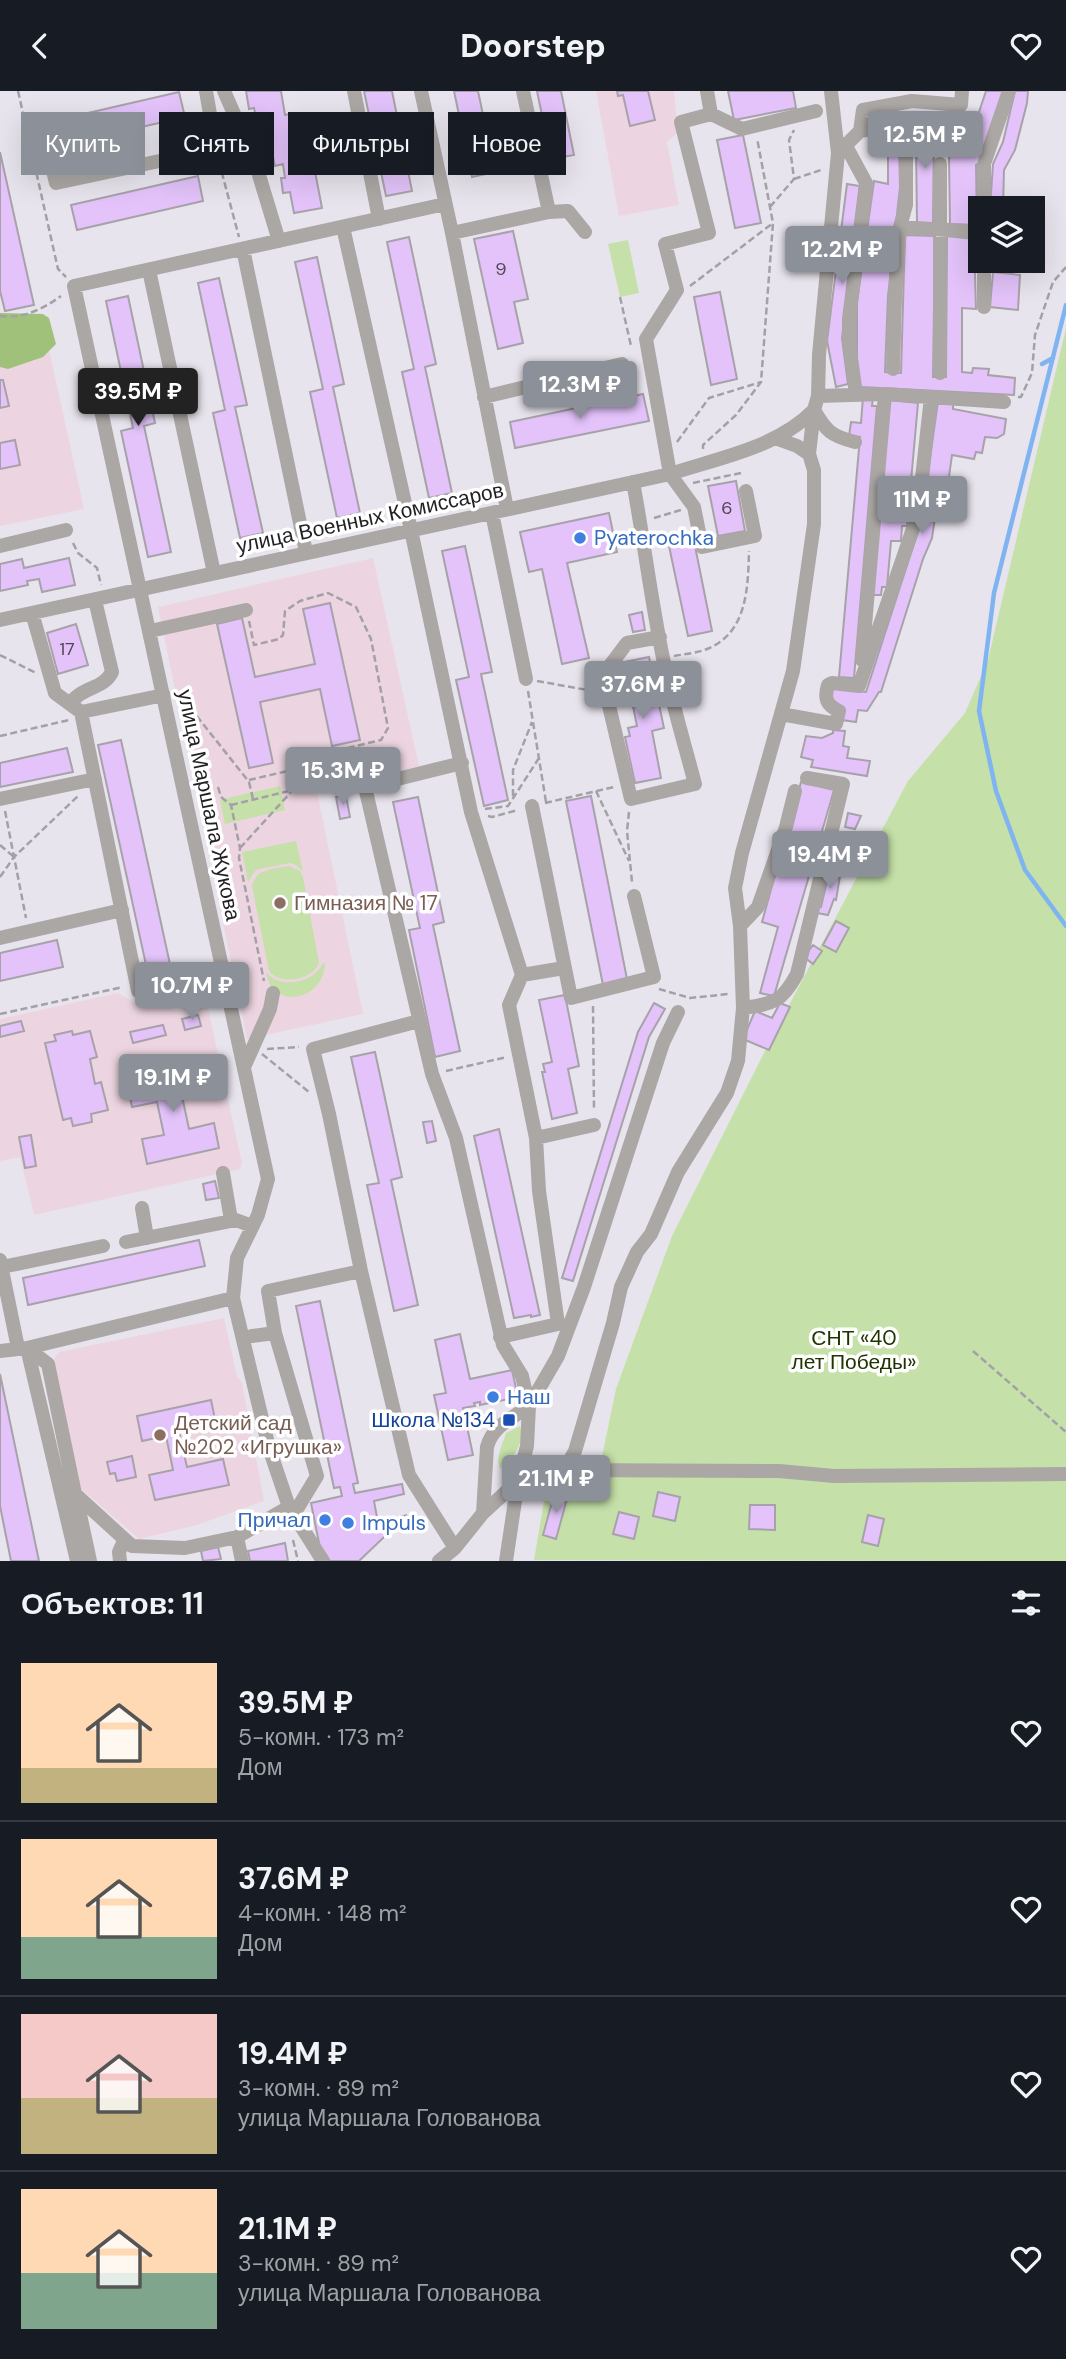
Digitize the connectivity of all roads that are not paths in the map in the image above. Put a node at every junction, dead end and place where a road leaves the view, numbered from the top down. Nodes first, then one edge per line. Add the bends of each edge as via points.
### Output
1 (206, 91) edge
2 (224, 91) edge
3 (354, 91) edge
4 (421, 91) edge
5 (523, 91) edge
6 (706, 91) edge
7 (831, 91) edge
8 (962, 91) edge
9 (1009, 91) edge
10 (809, 113) road end
11 (711, 114) junction
12 (860, 131) junction
13 (841, 154) junction
14 (145, 164) edge
15 (940, 164) dead end
16 (54, 175) edge
17 (94, 175) edge
18 (984, 196) edge
19 (445, 204) junction
20 (549, 212) junction
21 (379, 219) junction
22 (343, 227) junction
23 (900, 227) junction
24 (941, 230) junction
25 (968, 231) edge
26 (585, 232) dead end
27 (453, 233) junction
28 (279, 241) junction
29 (243, 249) junction
30 (149, 270) junction
31 (984, 273) edge
32 (984, 307) dead end
33 (622, 364) dead end
34 (893, 369) dead end
35 (940, 373) dead end
36 (856, 394) junction
37 (885, 394) junction
38 (484, 397) junction
39 (931, 397) junction
40 (1009, 400) road end
41 (816, 403) junction
42 (775, 437) junction
43 (855, 442) dead end
44 (809, 454) junction
45 (674, 480) junction
46 (634, 482) junction
47 (746, 491) dead end
48 (507, 509) junction
49 (492, 513) junction
50 (66, 530) road end
51 (411, 530) junction
52 (0, 546) edge
53 (306, 552) junction
54 (214, 573) junction
55 (140, 590) junction
56 (99, 599) junction
57 (246, 610) road end
58 (32, 613) junction
59 (0, 620) edge
60 (150, 631) junction
61 (660, 637) junction
62 (526, 679) road end
63 (859, 686) junction
64 (165, 697) junction
65 (78, 711) junction
66 (780, 714) junction
67 (462, 762) junction
68 (807, 778) dead end
69 (95, 779) junction
70 (795, 790) dead end
71 (1, 799) edge
72 (539, 804) road end
73 (634, 896) road end
74 (122, 910) junction
75 (740, 926) junction
76 (0, 938) edge
77 (564, 968) junction
78 (522, 975) junction
79 (137, 987) road end
80 (273, 993) road end
81 (743, 1008) junction
82 (678, 1012) dead end
83 (419, 1021) junction
84 (244, 1067) junction
85 (594, 1125) road end
86 (536, 1138) junction
87 (223, 1173) dead end
88 (142, 1208) dead end
89 (231, 1220) junction
90 (252, 1226) junction
91 (147, 1238) junction
92 (126, 1242) dead end
93 (103, 1246) dead end
94 (1, 1263) edge
95 (361, 1272) junction
96 (233, 1298) junction
97 (275, 1332) junction
98 (252, 1336) dead end
99 (500, 1337) junction
100 (22, 1348) junction
101 (0, 1351) edge
102 (529, 1406) junction
103 (564, 1470) junction
104 (1066, 1474) edge
105 (518, 1481) junction
106 (75, 1494) junction
107 (292, 1511) junction
108 (483, 1513) junction
109 (237, 1537) junction
110 (124, 1541) junction
111 (455, 1548) junction
112 (186, 1555) edge
113 (77, 1561) edge
114 (90, 1561) edge
115 (120, 1561) edge
116 (242, 1561) edge
117 (323, 1561) edge
118 (439, 1561) edge
119 (506, 1561) edge

1 - 14 street via 216,149
2 - 28 street via 255,162
3 - 21 street
4 - 19 street
5 - 20 street
6 - 11 street
7 - 13 street
8 - 12 street via 961,105 912,101 863,110
9 - 18 street via 985,163
10 - 11 street via 742,129
11 - 45 street via 681,122 709,233 665,244 677,290 646,339
12 - 13 street
12 - 23 street via 900,124 906,142 906,205
13 - 36 street via 866,183 849,319
13 - 41 street
15 - 24 street
16 - 17 street via 56,183
19 - 21 street
19 - 27 street
20 - 26 street via 569,212
20 - 27 street
21 - 22 street
22 - 28 street
22 - 51 street
23 - 24 street
23 - 34 street
24 - 25 street
24 - 35 street
27 - 38 street
28 - 29 street
29 - 30 street
29 - 53 street
30 - 54 street
30 - 55 street, улица Маршала Жукова via 74,286
31 - 32 street
33 - 38 street
36 - 37 street
36 - 41 street
37 - 39 street
37 - 63 street
38 - 48 street
39 - 40 street
39 - 63 street via 918,514
41 - 42 street, улица Военных Комиссаров via 800,424
41 - 43 street via 825,429
41 - 44 street
42 - 44 street
42 - 45 street, улица Военных Комиссаров via 706,462
44 - 66 street via 814,470 814,524 793,671
45 - 46 street, улица Военных Комиссаров
45 - 47 street via 694,507 702,547 755,537
46 - 48 street, улица Военных Комиссаров
46 - 61 street
48 - 49 street, улица Военных Комиссаров
49 - 51 street, улица Военных Комиссаров
49 - 62 street
50 - 52 street
51 - 53 street, улица Военных Комиссаров
51 - 67 street
53 - 54 street, улица Военных Комиссаров
54 - 55 street, улица Военных Комиссаров
55 - 56 street, улица Военных Комиссаров
55 - 60 street, улица Маршала Жукова
56 - 58 street, улица Военных Комиссаров
56 - 65 street via 112,672 102,684 75,696
57 - 60 street
58 - 59 street, улица Военных Комиссаров
58 - 65 street via 55,693
60 - 64 street, улица Маршала Жукова
61 - 61 street via 627,643 602,676 631,799 695,784
63 - 66 street via 828,685 825,699 839,711 836,723
64 - 65 street
64 - 84 street, улица Маршала Жукова
65 - 69 street
66 - 75 street via 735,888
67 - 78 street via 471,812
67 - 83 street via 359,782
68 - 81 street via 843,784 797,974 775,1003
69 - 71 street
69 - 74 street
70 - 75 street via 758,907
72 - 77 street
73 - 77 street via 654,977 571,998
74 - 76 street
74 - 79 street
75 - 81 street
77 - 78 street
78 - 86 street via 509,1005
80 - 84 street
81 - 103 street via 738,1061 727,1093 678,1172 621,1287 575,1451
82 - 102 street via 663,1043 568,1331
83 - 95 street via 313,1049
83 - 99 street via 432,1074 456,1138
84 - 90 street, улица Маршала Жукова via 268,1178
85 - 86 street
86 - 99 street via 558,1324
87 - 89 street
88 - 91 street
89 - 90 street
89 - 91 street
90 - 96 street, улица Маршала Жукова via 237,1258
91 - 92 street
93 - 94 street
94 - 100 street
95 - 97 street via 268,1291
95 - 111 street via 409,1475
96 - 100 street
96 - 107 street, улица Маршала Жукова via 269,1448
97 - 98 street
97 - 107 street via 317,1476
99 - 102 street via 522,1375
100 - 101 street
100 - 106 street via 48,1364
100 - 113 street
102 - 105 street via 527,1446
102 - 108 street via 489,1437
103 - 104 street via 779,1471 834,1476
103 - 105 street
105 - 108 street
105 - 119 street
106 - 110 street
106 - 114 street
107 - 109 street
107 - 117 street, улица Маршала Жукова
108 - 111 street
109 - 112 street
109 - 116 street
110 - 112 street
110 - 115 street
111 - 118 street

